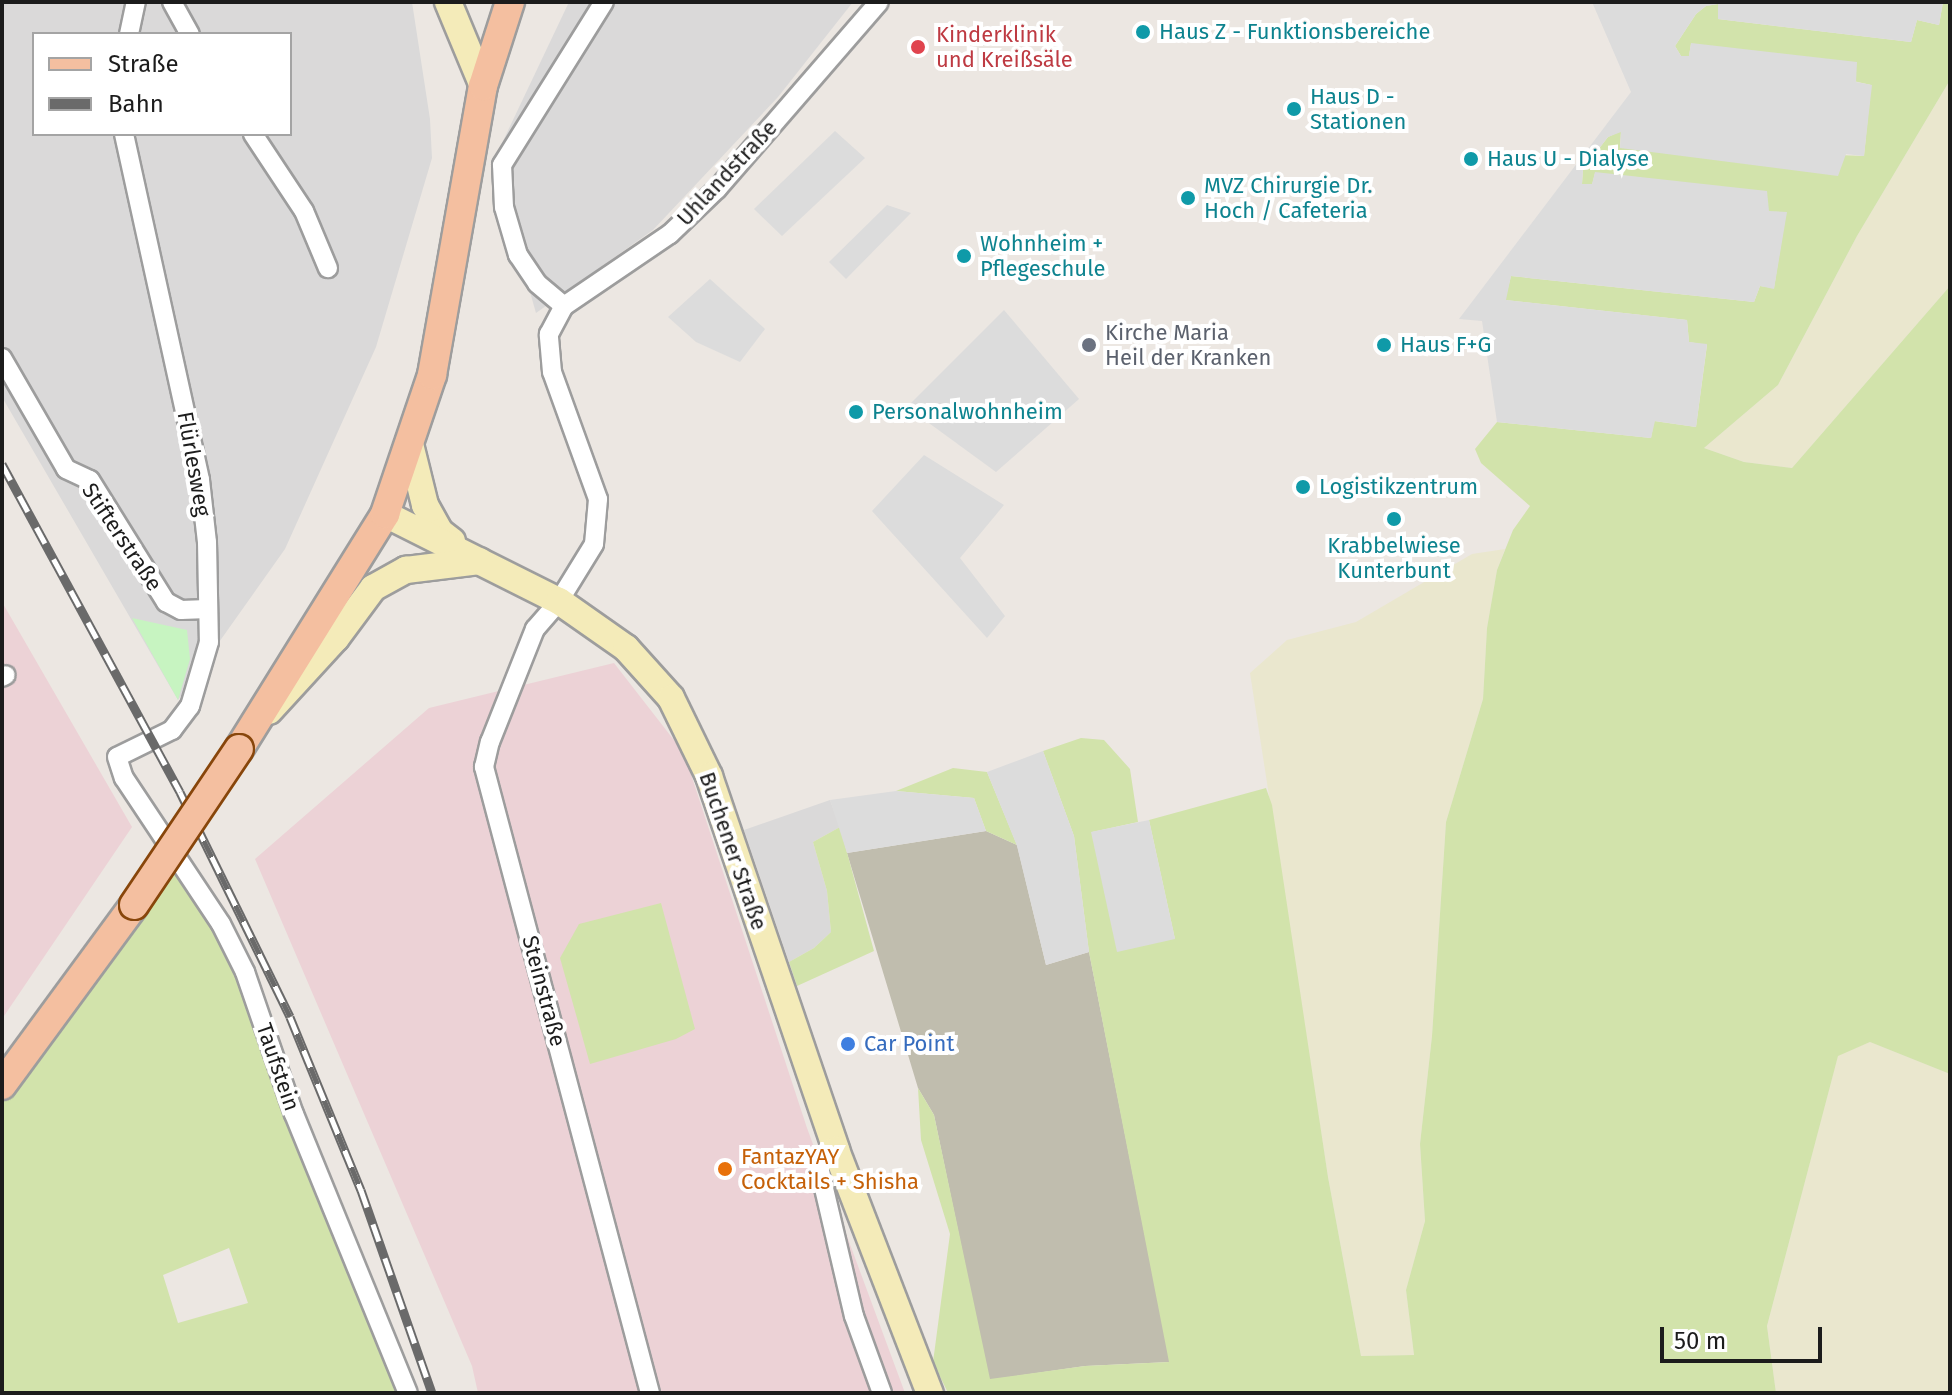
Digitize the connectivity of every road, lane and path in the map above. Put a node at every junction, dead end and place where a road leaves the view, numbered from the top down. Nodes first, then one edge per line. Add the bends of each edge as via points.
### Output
1 (136, 2) edge
2 (172, 2) edge
3 (448, 2) edge
4 (604, 2) edge
5 (879, 2) edge
6 (504, 4) edge
7 (129, 32) edge
8 (189, 32) edge
9 (483, 86) junction
10 (124, 136) edge
11 (254, 136) edge
12 (328, 268) dead end
13 (564, 306) junction
14 (2, 358) edge
15 (410, 444) junction
16 (385, 514) junction
17 (477, 560) junction
18 (559, 601) junction
19 (208, 609) junction
20 (246, 737) junction
21 (117, 757) joint
22 (2, 1085) edge
23 (836, 1150) junction
24 (408, 1393) edge
25 (650, 1393) edge
26 (882, 1393) edge
27 (930, 1393) edge

1 - 7 street
2 - 8 street
3 - 9 main road
4 - 13 street via 502,165 504,207 518,255 537,283
5 - 13 street, Uhlandstraße via 717,189 670,234
6 - 9 main road
9 - 15 main road via 432,375
10 - 19 street, Flürlesweg via 200,480
11 - 12 street via 304,211
13 - 18 street via 549,334 552,372 598,499 594,544
14 - 19 street, Stifterstraße via 66,469 90,480 166,602 181,610
15 - 16 main road
15 - 17 main road via 425,505 440,532
16 - 17 main road, Buchener Straße
16 - 20 main road
17 - 18 main road, Buchener Straße
17 - 20 main road via 406,570 373,588
18 - 23 main road, Buchener Straße via 626,648 671,698 709,776
18 - 25 street, Steinstraße via 535,629 484,767
19 - 21 street, Flürlesweg via 209,642 190,706 172,730
20 - 22 main road, bridge via 134,905
21 - 24 street, Taufstein via 124,778 221,924 245,972 294,1114
23 - 26 street via 819,1167 854,1316
23 - 27 main road, Buchener Straße

